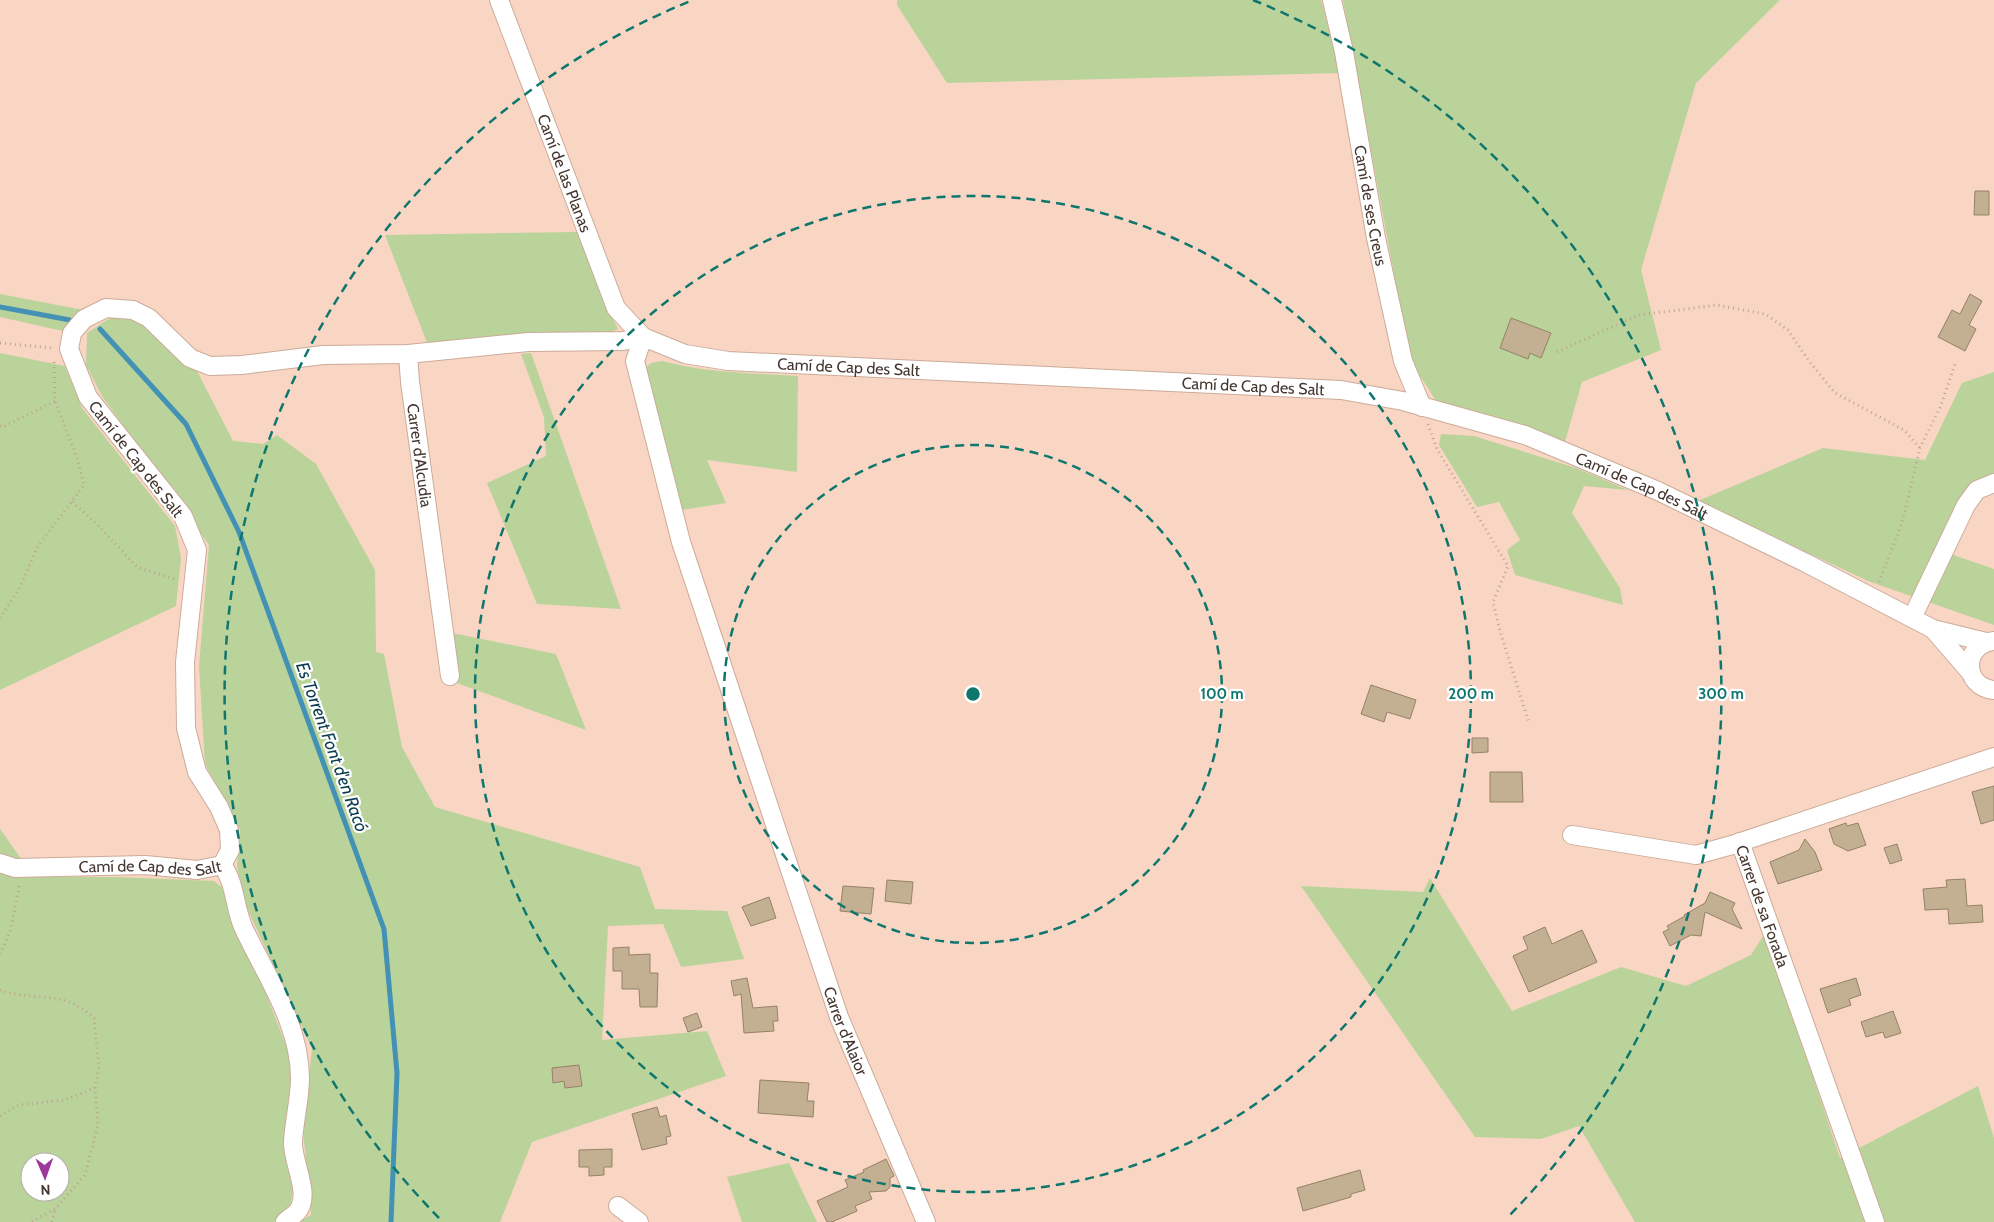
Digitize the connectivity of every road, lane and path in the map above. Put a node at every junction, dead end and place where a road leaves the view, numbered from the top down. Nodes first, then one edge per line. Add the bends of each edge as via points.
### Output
1 (499, 0) edge
2 (1332, 0) edge
3 (643, 337) junction
4 (0, 343) edge
5 (61, 348) junction
6 (1557, 352) dead end
7 (408, 354) junction
8 (1956, 364) dead end
9 (55, 400) junction
10 (1422, 406) junction
11 (0, 426) edge
12 (1920, 448) junction
13 (1994, 484) edge
14 (72, 502) junction
15 (193, 583) junction
16 (1873, 598) junction
17 (0, 618) edge
18 (1912, 618) junction
19 (1933, 629) junction
20 (1990, 642) edge
21 (1971, 673) junction
22 (450, 676) dead end
23 (1992, 691) edge
24 (1529, 723) dead end
25 (1994, 757) edge
26 (1572, 835) dead end
27 (1740, 842) junction
28 (0, 863) edge
29 (222, 865) junction
30 (24, 867) junction
31 (0, 954) edge
32 (0, 990) edge
33 (95, 1088) junction
34 (0, 1116) edge
35 (618, 1206) dead end
36 (55, 1209) junction
37 (31, 1222) edge
38 (52, 1222) edge
39 (285, 1222) edge
40 (639, 1222) edge
41 (926, 1222) edge
42 (1875, 1222) edge

1 - 3 street, Camí de las Planas via 616,308
2 - 10 street, Camí de ses Creus via 1376,238 1403,361
3 - 7 street via 623,341 528,342
3 - 10 street, Camí de Cap des Salt via 685,354 728,361 1341,390
3 - 41 street, Carrer d'Alaior via 635,362 681,542 839,1017
4 - 5 path
5 - 7 street via 84,319 106,308 134,310 149,318 190,358 210,366 323,355
5 - 9 path
5 - 15 street, Camí de Cap des Salt via 88,397 183,516 196,550
6 - 12 path via 1639,315 1717,305 1765,314 1788,330 1835,393 1904,430
7 - 22 street, Carrer d'Alcudia
8 - 12 path
9 - 11 path
9 - 14 path via 84,484
10 - 16 street, Camí de Cap des Salt via 1525,435 1658,491
10 - 24 path via 1437,449 1508,566 1493,602
12 - 16 path via 1902,523
13 - 18 street via 1977,490 1966,505
14 - 15 path via 138,567
14 - 17 path via 38,546 20,587
15 - 29 street, Camí de Cap des Salt via 185,662 186,728 197,772 229,830 230,850
16 - 18 street, Camí de Cap des Salt
18 - 19 street, Camí de Cap des Salt
19 - 20 street, Camí de Cap des Salt
19 - 21 street, Camí de Cap des Salt
20 - 21 street via 1979,646 1970,658
21 - 23 street, Camí de Cap des Salt via 1980,686
25 - 27 street, Carrer de sa Forada
26 - 27 street via 1696,855
27 - 42 street, Carrer de sa Forada
28 - 30 street, Camí de Cap des Salt
29 - 30 street, Camí de Cap des Salt via 197,870 145,865
29 - 39 street via 229,873 244,928 268,974 294,1040 300,1076 293,1144 302,1195 298,1212
30 - 31 path via 10,932
32 - 33 path via 12,995 50,998 78,1005 94,1018 99,1067
33 - 34 path via 65,1100 20,1106
33 - 36 path via 98,1124 85,1175
35 - 40 street
36 - 37 path
36 - 38 path

